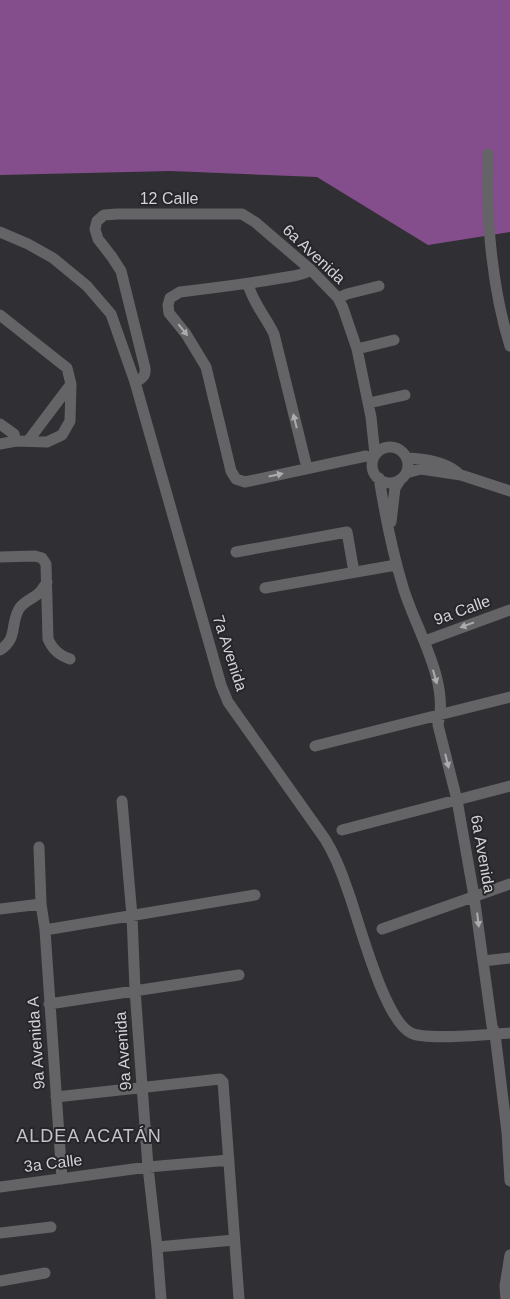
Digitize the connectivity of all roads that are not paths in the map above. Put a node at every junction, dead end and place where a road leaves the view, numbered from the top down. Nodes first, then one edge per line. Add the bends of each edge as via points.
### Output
1 (488, 154) dead end
2 (242, 214) joint
3 (0, 232) edge
4 (311, 270) junction
5 (248, 284) junction
6 (379, 286) dead end
7 (338, 298) junction
8 (0, 315) edge
9 (394, 340) dead end
10 (510, 346) edge
11 (357, 349) junction
12 (134, 382) junction
13 (71, 384) junction
14 (405, 396) dead end
15 (369, 403) junction
16 (371, 417) junction
17 (0, 424) edge
18 (22, 441) junction
19 (0, 444) edge
20 (390, 447) junction
21 (371, 455) junction
22 (407, 458) junction
23 (307, 468) junction
24 (461, 474) junction
25 (403, 477) junction
26 (379, 478) junction
27 (510, 491) edge
28 (390, 541) junction
29 (236, 552) dead end
30 (0, 557) edge
31 (396, 565) junction
32 (354, 572) junction
33 (47, 582) junction
34 (266, 588) dead end
35 (510, 610) edge
36 (425, 640) junction
37 (0, 650) edge
38 (70, 659) dead end
39 (510, 697) edge
40 (441, 714) junction
41 (315, 746) dead end
42 (510, 786) edge
43 (122, 800) dead end
44 (457, 800) junction
45 (342, 830) dead end
46 (40, 847) dead end
47 (510, 884) edge
48 (255, 895) dead end
49 (474, 896) junction
50 (41, 904) junction
51 (0, 910) edge
52 (132, 916) junction
53 (382, 929) dead end
54 (45, 930) junction
55 (510, 958) edge
56 (483, 961) junction
57 (239, 975) dead end
58 (135, 990) junction
59 (49, 1004) junction
60 (495, 1034) junction
61 (510, 1034) edge
62 (142, 1087) junction
63 (56, 1097) junction
64 (508, 1132) edge
65 (229, 1160) junction
66 (148, 1167) junction
67 (62, 1179) junction
68 (510, 1181) edge
69 (0, 1186) edge
70 (51, 1227) dead end
71 (0, 1233) edge
72 (234, 1240) junction
73 (157, 1246) junction
74 (510, 1255) edge
75 (45, 1273) dead end
76 (0, 1281) edge
77 (161, 1299) edge
78 (239, 1299) edge
79 (506, 1299) edge

1 - 10 street via 489,226 496,284
2 - 4 street, 6a Avenida
2 - 12 street, 12 Calle via 117,214 104,215 98,220 95,225 97,236 121,271 145,368 143,378
3 - 12 street, 7a Avenida via 42,251 87,286 107,307
4 - 5 street
4 - 7 street, 6a Avenida
23 -> 5 street via 274,334
5 -> 23 street via 180,292 170,298 168,309 206,367 230,471 236,479 245,482
6 - 7 street
7 - 11 street, 6a Avenida
8 - 13 street via 67,368
9 - 11 street
11 - 15 street, 6a Avenida
12 - 60 street, 7a Avenida via 221,685 228,702 334,854 378,982 390,1006 405,1029 417,1036
13 - 18 street
13 - 18 street via 70,421 66,431 53,440
14 - 15 street
15 - 16 street, 6a Avenida
16 - 20 street, 6a Avenida
16 - 21 street, 6a Avenida
17 - 18 street
18 - 19 street
20 - 21 street
20 - 22 street via 400,450
21 - 23 street
21 - 26 street
22 - 24 street via 439,462
22 - 25 street via 408,468
24 - 25 street via 421,469
24 - 27 street
25 - 26 street via 389,483
25 - 28 street, 6a Avenida via 393,496
26 - 28 street, 6a Avenida
28 - 31 street, 6a Avenida
29 - 32 street via 347,532
30 - 33 street via 42,558 46,564
31 - 32 street
31 - 36 street, 6a Avenida
32 - 34 street
33 - 37 street via 40,593 22,605 9,643
33 - 38 street via 48,639 59,655
35 -> 36 street, 9a Calle
36 -> 40 street, 6a Avenida via 440,693
39 - 40 street
40 - 41 street
40 -> 44 street, 6a Avenida via 438,725
42 - 44 street
43 - 52 street, 9a Avenida
44 - 45 street
44 - 49 street, 6a Avenida
46 - 50 street
47 - 49 street
48 - 52 street
49 - 53 street
49 -> 56 street, 6a Avenida
50 - 51 street
50 - 54 street, 9a Avenida A
52 - 54 street
52 - 58 street, 9a Avenida
54 - 59 street, 9a Avenida A
55 - 56 street
56 - 60 street, 6a Avenida
57 - 58 street
58 - 59 street
58 - 62 street, 9a Avenida
59 - 63 street, 9a Avenida A
60 - 61 street, 7a Avenida
60 - 64 street, 6a Avenida
62 - 63 street
62 - 65 street via 220,1079 223,1082
62 - 66 street, 9a Avenida
63 - 67 street, 9a Avenida A
64 - 68 street, 6a Avenida
65 - 66 street, 3a Calle
65 - 72 street
66 - 67 street, 3a Calle
66 - 73 street, 9a Avenida
67 - 69 street, 3a Calle
70 - 71 street
72 - 73 street
72 - 78 street
73 - 77 street, 9a Avenida
74 - 79 street
75 - 76 street

